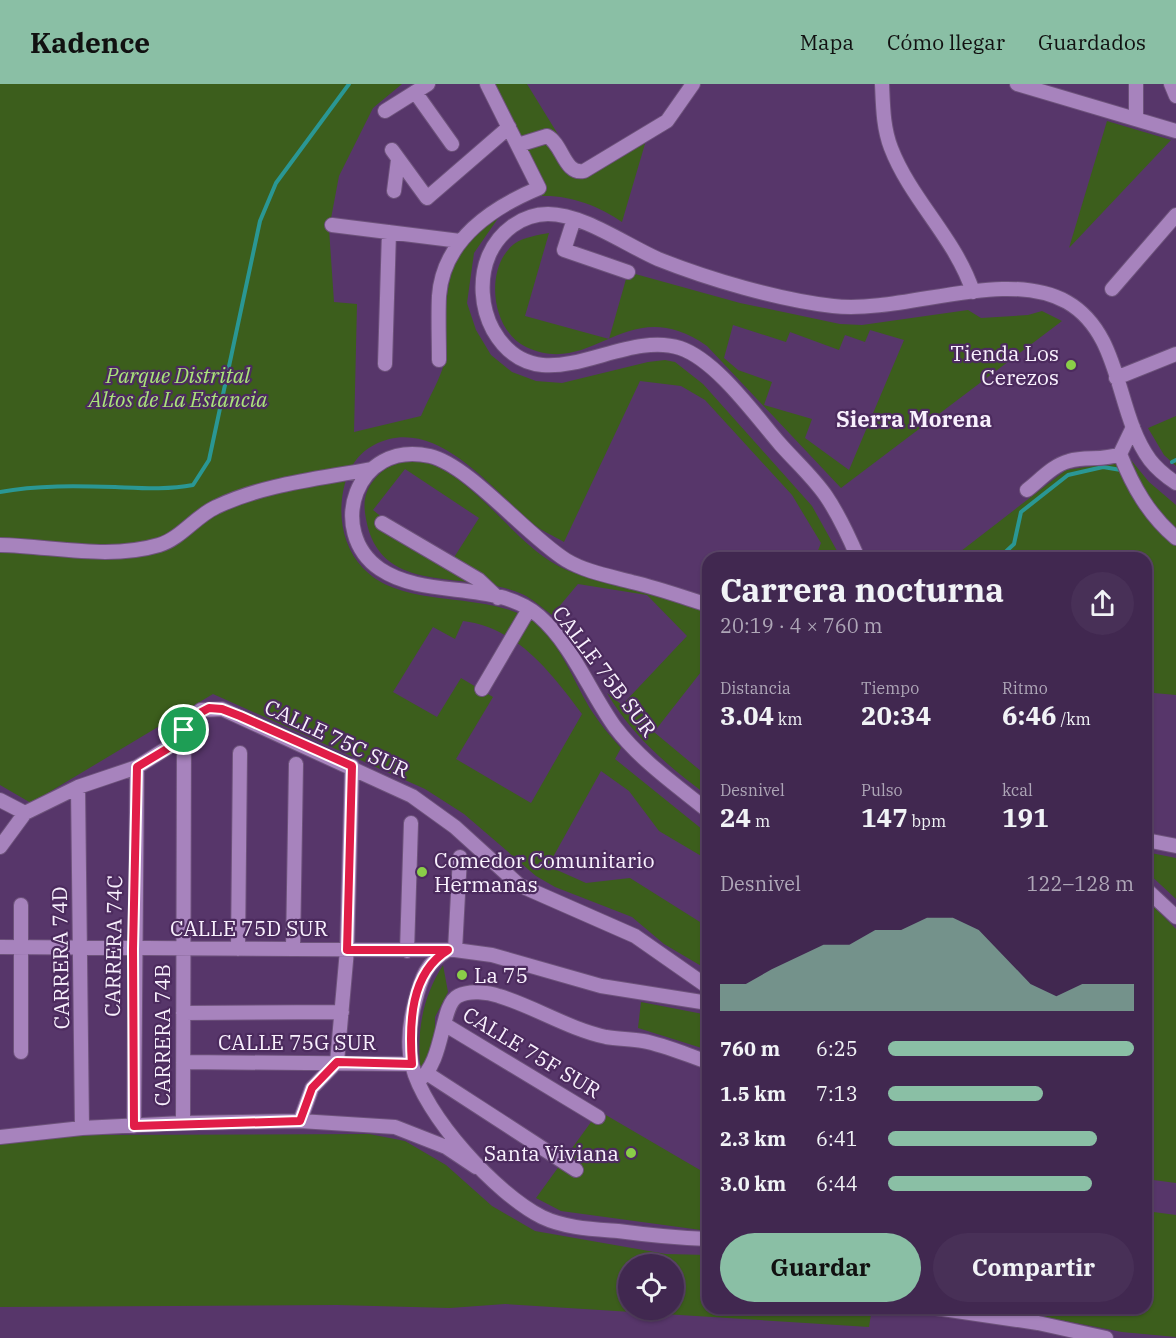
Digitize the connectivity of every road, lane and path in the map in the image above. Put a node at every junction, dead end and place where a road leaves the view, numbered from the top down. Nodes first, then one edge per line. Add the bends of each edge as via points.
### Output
1 (428, 84) edge
2 (487, 84) edge
3 (693, 84) edge
4 (882, 84) edge
5 (1017, 84) edge
6 (1136, 84) edge
7 (1171, 84) edge
8 (415, 92) junction
9 (1176, 96) edge
10 (385, 111) dead end
11 (1136, 119) junction
12 (509, 127) junction
13 (1176, 131) edge
14 (452, 144) dead end
15 (518, 145) junction
16 (394, 191) dead end
17 (511, 201) junction
18 (1176, 215) edge
19 (574, 219) junction
20 (521, 220) junction
21 (332, 225) dead end
22 (389, 232) junction
23 (460, 241) junction
24 (628, 272) dead end
25 (1112, 289) dead end
26 (973, 292) junction
27 (1176, 354) edge
28 (439, 360) dead end
29 (385, 364) dead end
30 (1116, 378) junction
31 (1133, 427) junction
32 (1120, 454) junction
33 (371, 470) junction
34 (1176, 483) edge
35 (1027, 490) dead end
36 (382, 524) dead end
37 (1176, 538) edge
38 (0, 545) edge
39 (855, 552) edge
40 (498, 598) junction
41 (702, 603) edge
42 (529, 609) junction
43 (482, 689) dead end
44 (184, 730) junction
45 (240, 753) dead end
46 (296, 764) dead end
47 (352, 766) junction
48 (137, 767) junction
49 (78, 787) junction
50 (0, 800) edge
51 (702, 806) edge
52 (25, 813) junction
53 (411, 823) dead end
54 (5, 833) edge
55 (1152, 841) edge
56 (1176, 846) edge
57 (0, 847) edge
58 (460, 857) dead end
59 (1152, 895) edge
60 (21, 906) dead end
61 (1176, 917) edge
62 (0, 947) edge
63 (21, 947) junction
64 (183, 948) junction
65 (81, 949) junction
66 (133, 949) junction
67 (238, 949) junction
68 (293, 949) junction
69 (347, 950) junction
70 (452, 950) junction
71 (407, 951) junction
72 (702, 983) edge
73 (702, 1001) edge
74 (342, 1012) junction
75 (183, 1013) junction
76 (444, 1024) junction
77 (21, 1052) dead end
78 (702, 1060) edge
79 (183, 1062) junction
80 (337, 1062) junction
81 (412, 1064) junction
82 (423, 1077) junction
83 (598, 1117) dead end
84 (300, 1121) junction
85 (183, 1123) junction
86 (134, 1126) junction
87 (82, 1128) junction
88 (0, 1137) edge
89 (481, 1169) junction
90 (576, 1170) dead end
91 (702, 1239) edge
92 (977, 1314) edge
93 (1106, 1338) edge

1 - 8 street
2 - 12 street
3 - 15 street via 667,121 584,171 570,167 557,144 547,136
4 - 26 street via 885,123 895,156 963,267
5 - 11 street
6 - 11 street
7 - 9 street
8 - 10 street
8 - 14 street
11 - 13 street
12 - 15 street
12 - 16 street via 427,198 395,155
15 - 17 street via 539,188
17 - 20 street
17 - 23 street
18 - 25 street
19 - 20 street via 549,214
19 - 24 street via 564,250
19 - 26 street via 687,269 815,303 867,306
20 - 39 street via 500,238 485,266 484,302 494,332 514,353 538,365 555,366 640,347 684,349 707,364 824,494
21 - 22 street
22 - 23 street
22 - 29 street
23 - 28 street via 446,263 442,280
26 - 30 street via 1023,289 1071,304 1093,324
27 - 30 street
30 - 31 street
31 - 32 street
31 - 34 street via 1152,462
32 - 35 street via 1070,460
32 - 37 street via 1140,497
33 - 38 street via 248,493 204,513 159,545 107,551
33 - 40 street, CALLE 75B SUR via 362,479 354,499 355,527 360,543 377,567 393,577
33 - 41 street via 396,456 418,454 442,460 569,562
36 - 40 street via 479,580
40 - 42 street, CALLE 75B SUR
42 - 43 street
42 - 51 street, CALLE 75B SUR via 563,644 629,743
44 - 47 street, CALLE 75C SUR via 201,710 222,709
44 - 48 street, CALLE 75C SUR via 172,746
44 - 64 street, CARRERA 74B
45 - 67 street
46 - 68 street
47 - 69 street
47 - 72 street, CALLE 75C SUR via 433,810 519,885 635,936
48 - 49 street, CALLE 75C SUR
48 - 66 street, CARRERA 74C
49 - 52 street, CALLE 75C SUR
49 - 65 street, CARRERA 74D
50 - 52 street
52 - 54 street
53 - 71 street
54 - 57 street
55 - 56 street
58 - 70 street
59 - 61 street
60 - 63 street
62 - 63 street, CALLE 75D SUR
63 - 65 street, CALLE 75D SUR
63 - 77 street
64 - 66 street, CALLE 75D SUR
64 - 67 street, CALLE 75D SUR
64 - 75 street, CARRERA 74B
65 - 66 street, CALLE 75D SUR
65 - 87 street, CARRERA 74D
66 - 86 street, CARRERA 74C
67 - 68 street, CALLE 75D SUR
68 - 69 street, CALLE 75D SUR
69 - 71 street, CALLE 75D SUR
69 - 74 street
70 - 71 street, CALLE 75D SUR
70 - 73 street, CALLE 75D SUR via 492,955 601,986
70 - 81 street via 428,965 420,981 410,1033
74 - 75 street
74 - 80 street
75 - 79 street, CARRERA 74B
76 - 78 street via 458,996 499,996 606,1037 644,1041
76 - 82 street via 440,1047
76 - 83 street, CALLE 75F SUR
79 - 80 street, CALLE 75G SUR
79 - 85 street, CARRERA 74B
80 - 81 street, CALLE 75G SUR
80 - 84 street via 312,1088
81 - 82 street
82 - 89 street via 428,1105
82 - 90 street
84 - 85 street
84 - 89 street via 395,1127 446,1148
85 - 86 street
86 - 87 street
87 - 88 street
89 - 91 street via 508,1194 543,1218 561,1224
92 - 93 street

